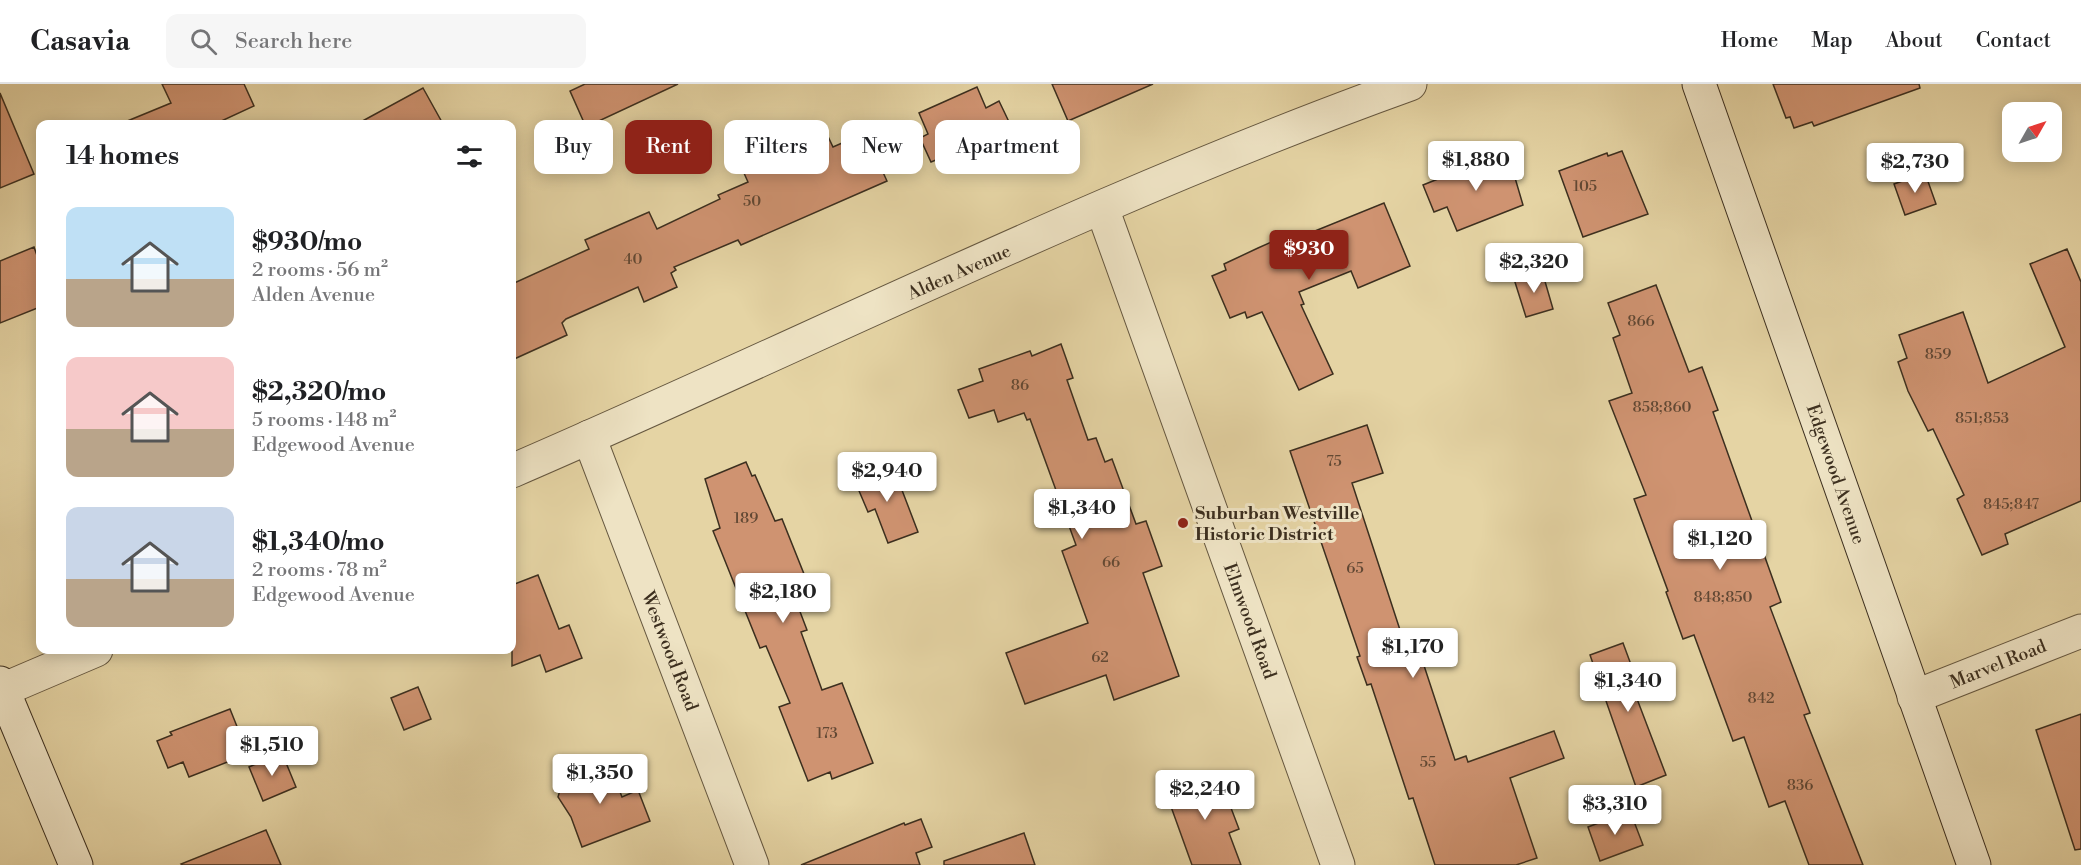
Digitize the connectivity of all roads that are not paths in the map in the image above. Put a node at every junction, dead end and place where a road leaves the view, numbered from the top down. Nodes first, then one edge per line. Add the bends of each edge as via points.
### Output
1 (1410, 84) edge
2 (1699, 84) edge
3 (1102, 208) junction
4 (589, 438) junction
5 (516, 469) edge
6 (2081, 631) edge
7 (86, 654) edge
8 (1, 688) edge
9 (1914, 697) junction
10 (76, 865) edge
11 (752, 865) edge
12 (1338, 865) edge
13 (1974, 865) edge

1 - 3 street, Alden Avenue
2 - 9 street, Edgewood Avenue
3 - 4 street, Alden Avenue
3 - 12 street, Elmwood Road
4 - 5 street, Alden Avenue
4 - 11 street, Westwood Road
6 - 9 street, Marvel Road
7 - 8 street
8 - 10 street
9 - 13 street, Edgewood Avenue

